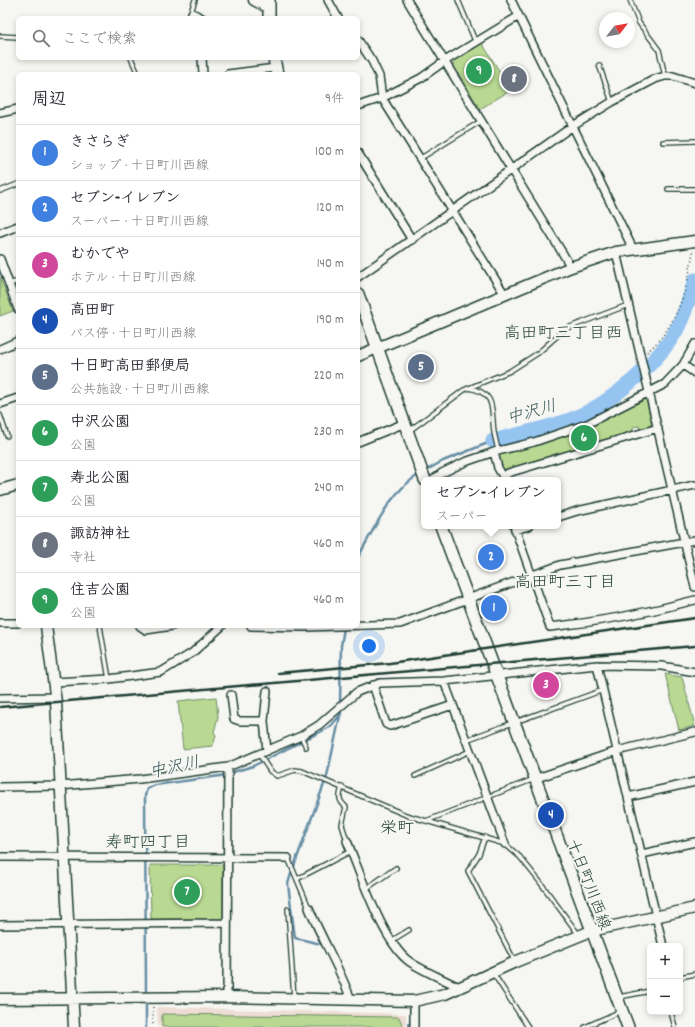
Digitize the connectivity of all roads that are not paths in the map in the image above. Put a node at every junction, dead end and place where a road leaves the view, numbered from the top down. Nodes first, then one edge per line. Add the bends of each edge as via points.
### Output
1 (195, 0) edge
2 (254, 0) edge
3 (328, 0) edge
4 (407, 0) edge
5 (458, 0) edge
6 (512, 0) edge
7 (630, 0) edge
8 (269, 9) edge
9 (191, 16) edge
10 (337, 16) edge
11 (519, 16) junction
12 (0, 36) edge
13 (16, 38) edge
14 (476, 42) junction
15 (360, 43) edge
16 (132, 60) edge
17 (202, 60) edge
18 (445, 61) junction
19 (599, 65) dead end
20 (275, 67) edge
21 (137, 72) edge
22 (203, 72) edge
23 (241, 72) edge
24 (665, 76) junction
25 (695, 83) edge
26 (382, 98) junction
27 (612, 102) junction
28 (360, 105) edge
29 (16, 110) edge
30 (0, 114) edge
31 (481, 121) junction
32 (573, 126) junction
33 (695, 141) edge
34 (663, 142) dead end
35 (360, 156) edge
36 (421, 158) junction
37 (511, 170) junction
38 (16, 185) edge
39 (668, 189) dead end
40 (695, 189) edge
41 (0, 191) edge
42 (453, 210) junction
43 (16, 227) edge
44 (0, 233) edge
45 (695, 239) edge
46 (412, 240) junction
47 (633, 249) junction
48 (616, 252) junction
49 (0, 259) edge
50 (571, 267) junction
51 (360, 276) edge
52 (16, 282) edge
53 (9, 284) junction
54 (505, 295) junction
55 (360, 300) edge
56 (16, 303) edge
57 (629, 304) junction
58 (16, 342) edge
59 (695, 344) edge
60 (0, 349) edge
61 (377, 349) junction
62 (360, 355) edge
63 (683, 365) junction
64 (695, 372) edge
65 (467, 388) junction
66 (650, 391) junction
67 (16, 399) edge
68 (0, 404) edge
69 (0, 415) edge
70 (407, 427) junction
71 (658, 428) junction
72 (8, 436) dead end
73 (360, 441) edge
74 (496, 451) junction
75 (424, 477) edge
76 (437, 477) edge
77 (502, 477) edge
78 (505, 477) edge
79 (695, 485) edge
80 (16, 486) edge
81 (0, 490) edge
82 (672, 491) junction
83 (561, 516) edge
84 (443, 529) edge
85 (515, 529) edge
86 (695, 540) edge
87 (685, 543) junction
88 (531, 576) junction
89 (695, 587) edge
90 (467, 598) junction
91 (695, 600) edge
92 (0, 623) edge
93 (16, 623) edge
94 (360, 625) edge
95 (46, 628) edge
96 (100, 628) edge
97 (143, 628) edge
98 (159, 628) edge
99 (220, 628) edge
100 (597, 665) junction
101 (695, 672) edge
102 (496, 676) junction
103 (109, 679) junction
104 (54, 682) junction
105 (444, 682) junction
106 (373, 685) junction
107 (603, 690) junction
108 (267, 691) dead end
109 (231, 695) dead end
110 (56, 696) junction
111 (0, 698) edge
112 (453, 706) junction
113 (264, 721) junction
114 (513, 722) junction
115 (695, 732) edge
116 (301, 736) junction
117 (466, 740) junction
118 (306, 747) dead end
119 (267, 751) junction
120 (470, 751) junction
121 (617, 751) junction
122 (259, 754) junction
123 (228, 767) junction
124 (415, 776) dead end
125 (534, 779) junction
126 (695, 782) edge
127 (60, 786) junction
128 (0, 787) edge
129 (342, 788) junction
130 (487, 797) junction
131 (628, 797) junction
132 (425, 822) junction
133 (485, 837) junction
134 (347, 841) joint
135 (695, 842) edge
136 (505, 844) junction
137 (351, 851) junction
138 (642, 854) junction
139 (0, 857) edge
140 (64, 857) junction
141 (227, 857) junction
142 (288, 858) joint
143 (396, 868) dead end
144 (297, 879) junction
145 (367, 888) junction
146 (309, 908) joint
147 (695, 908) edge
148 (288, 909) dead end
149 (657, 917) junction
150 (227, 923) junction
151 (0, 925) edge
152 (67, 925) junction
153 (409, 930) dead end
154 (591, 931) junction
155 (580, 936) junction
156 (391, 941) junction
157 (662, 943) edge
158 (514, 962) junction
159 (492, 972) junction
160 (695, 974) edge
161 (683, 976) edge
162 (459, 987) junction
163 (647, 992) edge
164 (227, 997) junction
165 (72, 998) junction
166 (616, 998) junction
167 (0, 999) edge
168 (294, 999) junction
169 (351, 1000) junction
170 (414, 1002) junction
171 (621, 1011) junction
172 (672, 1015) edge
173 (74, 1027) edge
174 (414, 1027) edge
175 (528, 1027) edge
176 (585, 1027) edge
177 (628, 1027) edge
178 (675, 1027) edge

1 - 9 lane
2 - 8 street
3 - 10 street
4 - 18 street
5 - 14 lane
6 - 11 street
7 - 24 lane via 639,22 659,50
11 - 14 street
11 - 32 street
12 - 13 lane
14 - 18 street
15 - 26 street via 379,76
16 - 21 lane
17 - 22 street
18 - 26 street via 421,78
18 - 31 street
19 - 27 lane
20 - 23 street
24 - 25 street
24 - 27 street
26 - 28 street
26 - 36 street
27 - 32 street
29 - 30 street
31 - 36 lane
31 - 37 street
32 - 37 street
32 - 47 street
33 - 34 lane
35 - 46 street
36 - 42 street
37 - 42 street
37 - 50 street
38 - 41 lane
39 - 40 lane
42 - 46 street
42 - 54 street
43 - 44 street
45 - 47 street
46 - 51 street
47 - 48 street
48 - 50 street
48 - 57 street
49 - 53 street
50 - 54 street
52 - 53 lane
53 - 56 street
54 - 61 street
55 - 61 main road
57 - 65 lane via 565,329 538,353 510,371
57 - 66 street
58 - 60 street
59 - 63 street
61 - 62 street
61 - 70 main road
63 - 64 street
63 - 66 street via 665,384
65 - 70 lane
65 - 74 lane via 482,392 493,406
66 - 71 street
66 - 74 street via 587,424 534,442
67 - 68 street
69 - 72 lane
70 - 73 street
70 - 75 main road
71 - 78 street via 508,473
71 - 82 street
74 - 76 street via 465,462
74 - 77 street
79 - 82 street
80 - 81 street
82 - 83 street
82 - 87 street
84 - 90 main road, 十日町川西線
85 - 88 street
86 - 87 street
87 - 88 street via 560,565
87 - 89 street
88 - 90 street
88 - 91 street via 550,627 599,622
90 - 94 street via 400,624
90 - 102 main road, 十日町川西線
92 - 93 street
95 - 104 street
96 - 103 lane
97 - 98 street
99 - 103 street via 192,653 161,672
100 - 101 street via 662,666
100 - 102 street
100 - 107 street
102 - 105 street
102 - 114 main road, 十日町川西線
103 - 104 street
104 - 110 street
105 - 106 street
105 - 112 street
106 - 112 street via 386,724 390,726
106 - 116 street via 357,692
107 - 114 lane
107 - 121 street
108 - 113 street
109 - 113 street via 234,719
110 - 111 street
110 - 127 street
112 - 117 street
113 - 119 street
114 - 117 lane
114 - 125 main road, 十日町川西線
115 - 121 street
116 - 118 lane
116 - 119 street
117 - 120 street
119 - 122 street
120 - 124 lane
120 - 130 street
121 - 125 street
121 - 131 street
122 - 123 street
122 - 129 lane via 270,771 277,776 295,770 302,771
123 - 127 street via 140,779
123 - 141 street
125 - 130 lane
125 - 154 main road, 十日町川西線
126 - 131 street
127 - 128 street
127 - 140 street
129 - 132 lane
129 - 134 lane via 339,798 346,807 342,824
130 - 132 lane
130 - 136 street
131 - 138 street
132 - 133 lane
133 - 136 lane
133 - 158 lane via 479,854 468,872
134 - 137 street
135 - 138 street
136 - 155 lane via 520,857
137 - 144 lane
137 - 145 street
138 - 149 street
139 - 140 street
140 - 141 street
140 - 152 street
141 - 142 street
141 - 150 street
142 - 144 lane
143 - 145 lane
144 - 146 lane
145 - 156 street
146 - 169 street via 328,951 342,974
147 - 149 street
148 - 168 lane
149 - 154 street
149 - 157 street
150 - 152 street
150 - 164 street
151 - 152 street
152 - 165 street
153 - 156 lane
154 - 155 street
154 - 166 main road, 十日町川西線
155 - 158 street
156 - 162 street via 399,953 410,962
158 - 159 street
159 - 162 street
159 - 175 lane
160 - 161 lane
162 - 170 street via 445,994
163 - 166 lane
164 - 165 street
164 - 168 street
165 - 167 street
165 - 173 street
166 - 171 main road, 十日町川西線
168 - 169 street
169 - 170 street
170 - 174 street
171 - 176 lane
171 - 177 main road, 十日町川西線
172 - 178 lane

